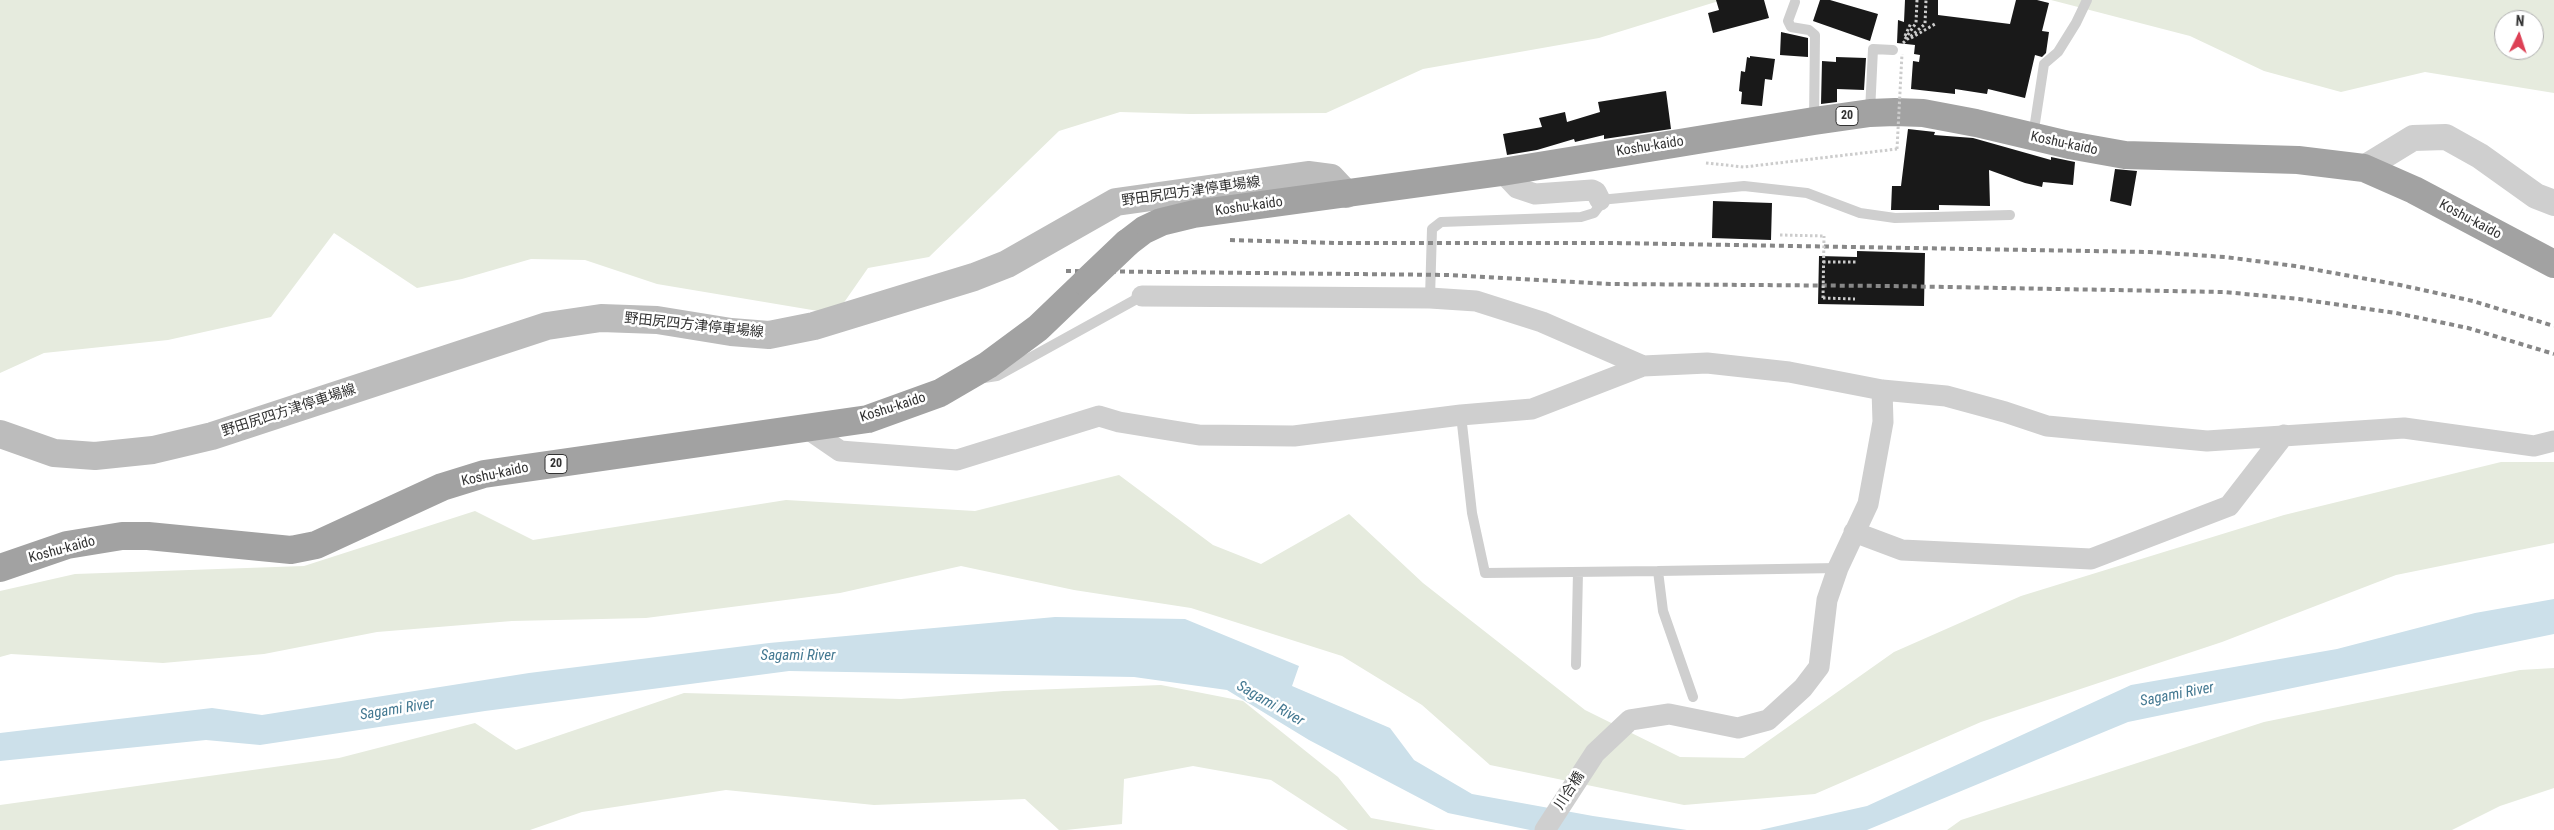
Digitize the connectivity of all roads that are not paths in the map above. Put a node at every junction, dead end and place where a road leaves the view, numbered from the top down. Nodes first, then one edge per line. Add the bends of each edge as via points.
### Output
1 (2086, 0) edge
2 (1795, 2) dead end
3 (1899, 49) road end
4 (1870, 113) junction
5 (1814, 121) junction
6 (2033, 137) junction
7 (2364, 168) junction
8 (1502, 172) junction
9 (1346, 194) junction
10 (1600, 200) junction
11 (2554, 203) edge
12 (2010, 215) dead end
13 (2554, 264) edge
14 (1142, 296) joint
15 (1430, 298) junction
16 (1643, 366) junction
17 (961, 382) junction
18 (1882, 390) junction
19 (1461, 415) junction
20 (808, 429) junction
21 (0, 434) edge
22 (2284, 435) junction
23 (2554, 441) edge
24 (1854, 532) junction
25 (0, 568) edge
26 (1838, 568) junction
27 (1658, 571) junction
28 (1578, 572) junction
29 (1576, 665) dead end
30 (1693, 698) dead end
31 (1545, 830) edge

1 - 6 lane via 2058,52 2044,64
2 - 5 lane via 1788,21 1790,26 1810,30 1815,35
3 - 4 lane via 1873,49
4 - 5 highway, Koshu-kaido / 20
4 - 6 highway, Koshu-kaido / 20 via 1923,113
5 - 8 highway, Koshu-kaido / 20
6 - 7 highway, Koshu-kaido / 20 via 2125,155 2298,160
7 - 11 street via 2413,138 2446,137 2480,156 2536,196
7 - 13 highway, Koshu-kaido / 20 via 2414,190
8 - 9 highway, Koshu-kaido / 20
8 - 10 street via 1517,188 1535,194 1592,190
9 - 17 highway, Koshu-kaido / 20, bridge via 1176,218 1144,230 1012,349
9 - 21 main road, 野田尻四方津停車場線 via 1331,178 1308,175 1116,202 1007,264 814,326 769,334 731,332 656,320 601,318 547,326 212,436 153,450 95,456 54,453
10 - 12 lane via 1744,186 1807,194 1860,213 1895,218
10 - 15 lane via 1594,213 1581,217 1441,222 1432,229
14 - 15 street
14 - 17 lane via 996,376
15 - 16 street via 1476,301 1542,322
16 - 18 street via 1707,363 1789,372
16 - 19 street via 1532,409
17 - 20 highway, Koshu-kaido / 20 via 868,418
18 - 22 street via 1946,396 2047,426 2207,441
18 - 24 street, 川合橋 via 1883,422 1868,504
19 - 20 street via 1294,436 1199,435 1099,416 957,460 840,451
19 - 28 lane via 1472,513 1486,573
20 - 25 highway, Koshu-kaido / 20 via 484,474 442,487 316,546 291,550 122,536 67,545
22 - 23 street via 2404,428 2534,446
22 - 24 street via 2229,506 2092,559 1902,550
24 - 26 street, 川合橋
26 - 27 lane
26 - 31 street, 川合橋 via 1827,600 1819,667 1803,688 1768,720 1738,728 1669,714 1630,720 1595,753
27 - 28 lane
27 - 30 lane via 1663,611
28 - 29 lane

